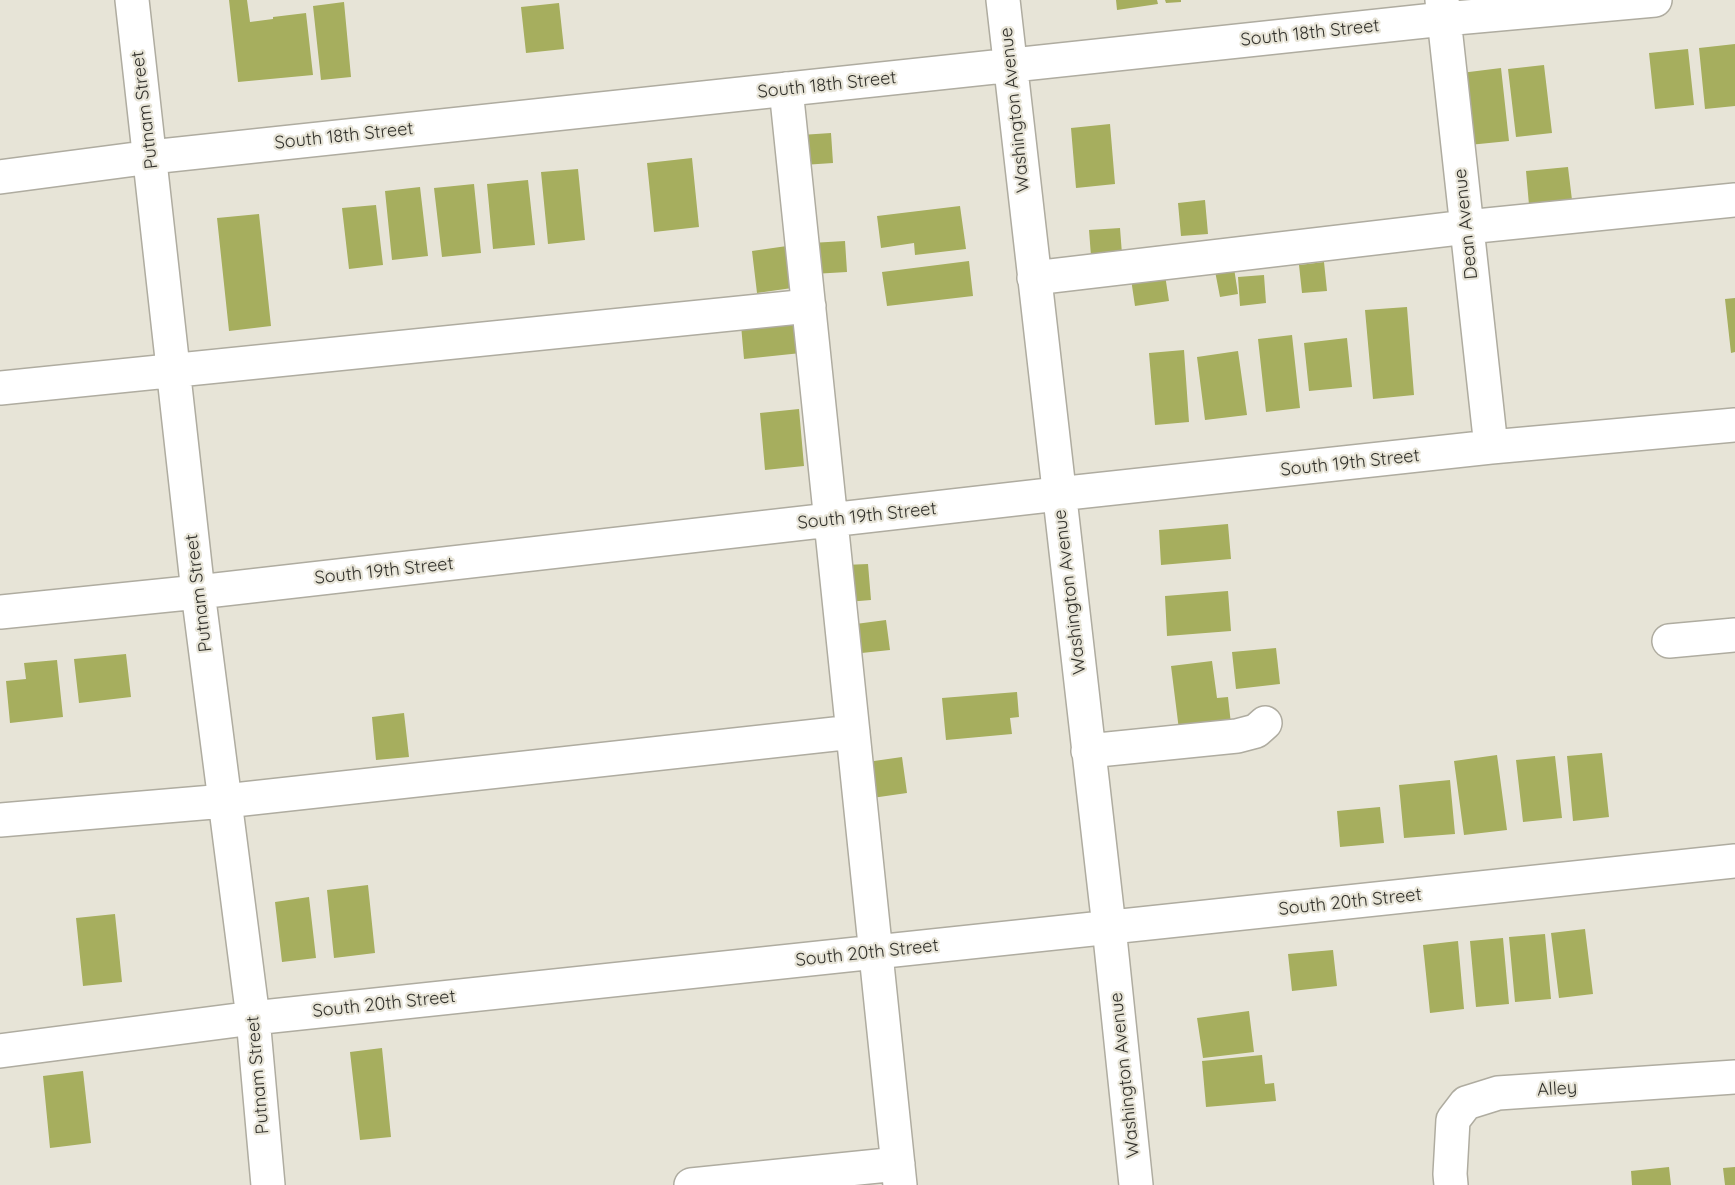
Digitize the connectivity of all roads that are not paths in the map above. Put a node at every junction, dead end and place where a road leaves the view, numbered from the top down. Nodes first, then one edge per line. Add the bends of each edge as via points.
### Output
1 (132, 0) edge
2 (1003, 0) edge
3 (1655, 0) edge
4 (1443, 10) edge
5 (1010, 66) junction
6 (786, 89) junction
7 (151, 157) junction
8 (0, 177) edge
9 (1735, 200) edge
10 (1467, 227) junction
11 (1034, 278) junction
12 (809, 306) junction
13 (174, 369) junction
14 (0, 388) edge
15 (1735, 425) edge
16 (1491, 447) junction
17 (1058, 494) junction
18 (831, 520) junction
19 (198, 592) junction
20 (0, 612) edge
21 (1735, 635) edge
22 (1669, 641) dead end
23 (1265, 723) dead end
24 (853, 732) junction
25 (1088, 751) junction
26 (225, 801) junction
27 (0, 820) edge
28 (1735, 861) edge
29 (1109, 927) junction
30 (876, 952) junction
31 (253, 1018) junction
32 (0, 1051) edge
33 (1735, 1077) edge
34 (899, 1174) edge
35 (268, 1185) edge
36 (691, 1185) edge
37 (1136, 1185) edge
38 (1451, 1185) edge

1 - 7 street, Putnam Street
2 - 5 street, Washington Avenue
3 - 4 street, South 18th Street
4 - 5 street, South 18th Street
4 - 10 street, Dean Avenue
5 - 6 street, South 18th Street
5 - 11 street, Washington Avenue
6 - 7 street, South 18th Street
6 - 12 street
7 - 8 street, South 18th Street
7 - 13 street, Putnam Street
9 - 10 street
10 - 11 street
10 - 16 street, Dean Avenue
11 - 17 street, Washington Avenue
12 - 13 street
12 - 18 street
13 - 14 street
13 - 19 street, Putnam Street
15 - 16 street, South 19th Street
16 - 17 street, South 19th Street
17 - 18 street, South 19th Street
17 - 25 street, Washington Avenue
18 - 19 street, South 19th Street
18 - 24 street
19 - 20 street, South 19th Street
19 - 26 street, Putnam Street
21 - 22 street
23 - 25 street via 1256,731 1237,736
24 - 26 street
24 - 30 street
25 - 29 street, Washington Avenue
26 - 27 street
26 - 31 street, Putnam Street
28 - 29 street, South 20th Street
29 - 30 street, South 20th Street
29 - 37 street, Washington Avenue
30 - 31 street, South 20th Street
30 - 34 street
31 - 32 street, South 20th Street
31 - 35 street, Putnam Street
33 - 38 street, Alley via 1498,1093 1466,1103 1453,1120
34 - 36 street

